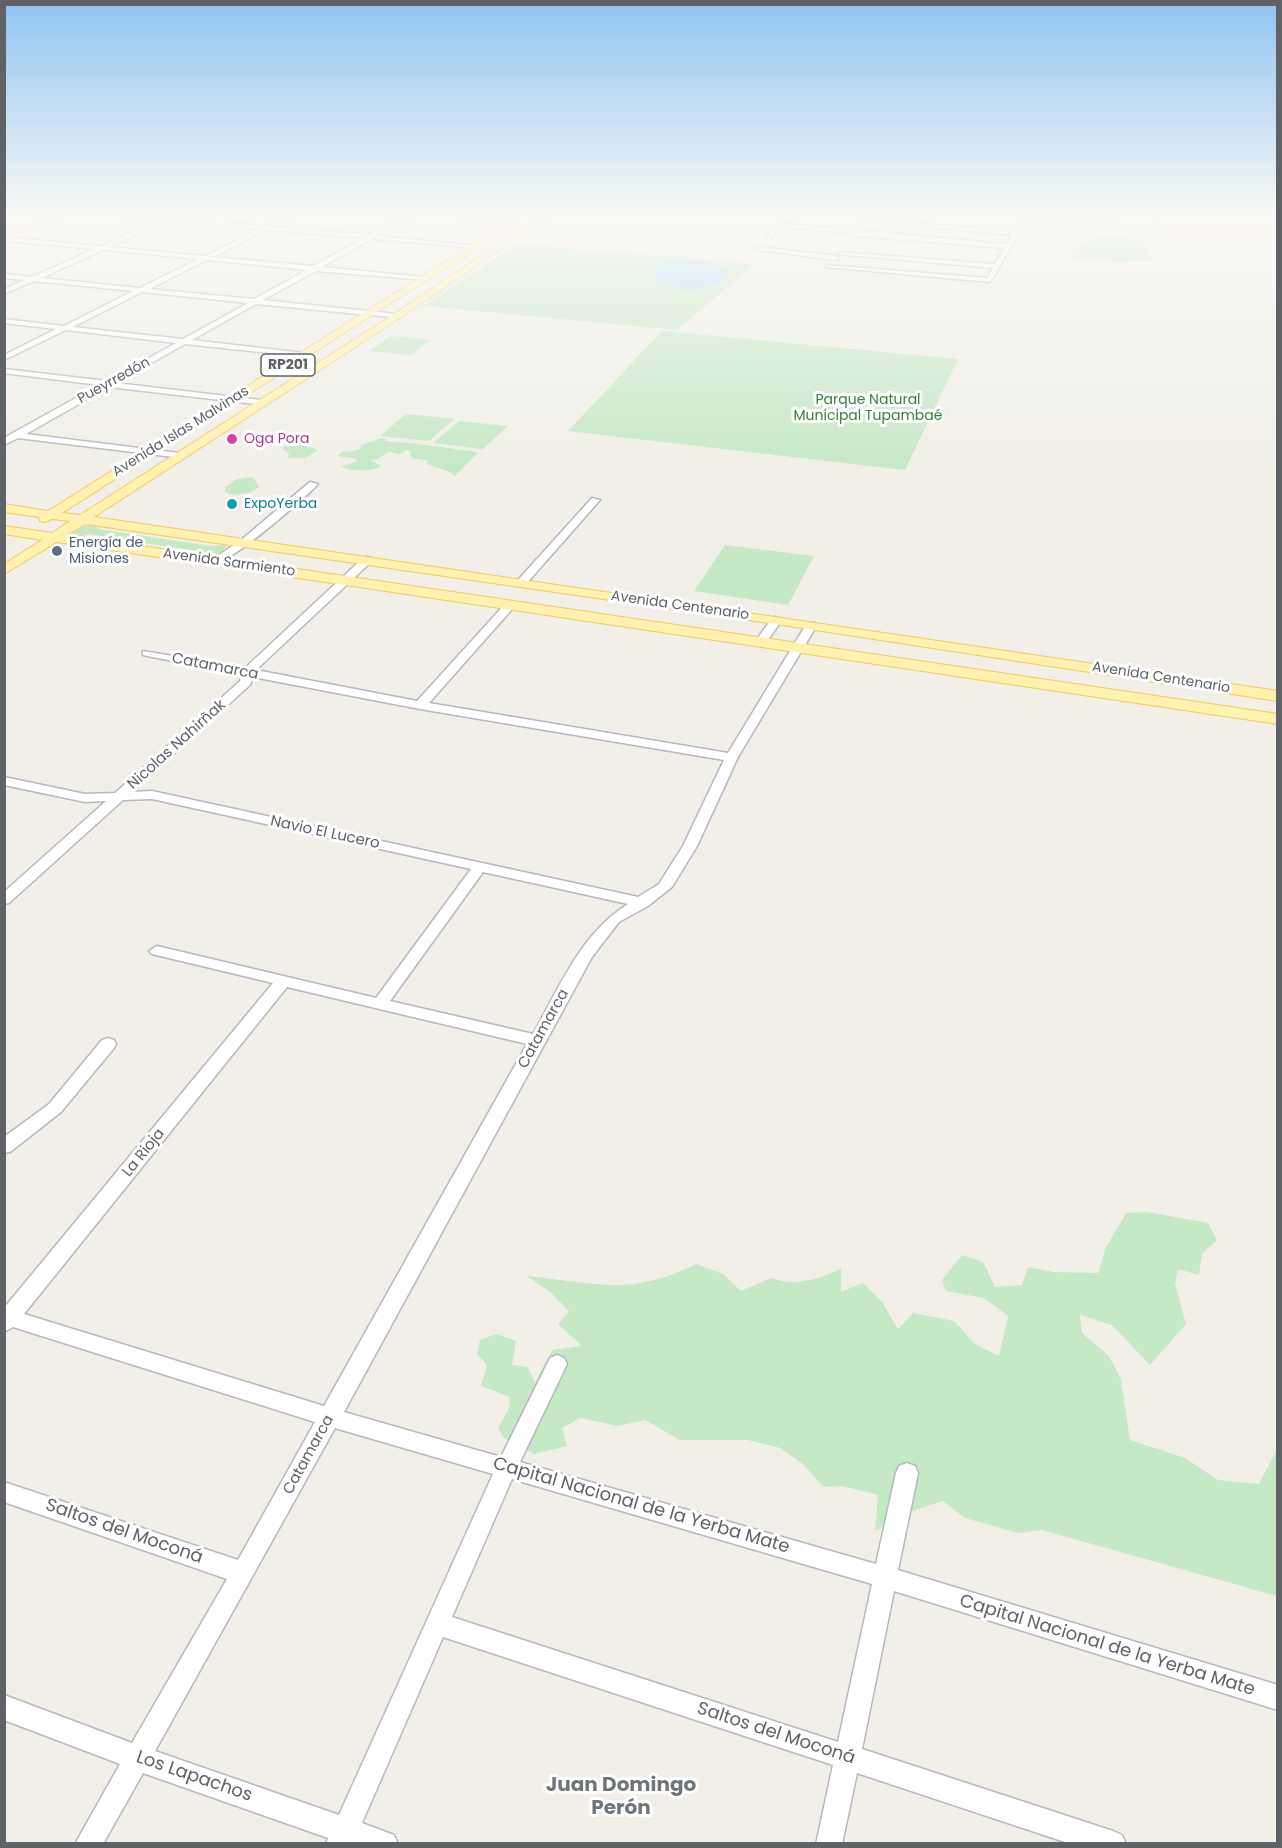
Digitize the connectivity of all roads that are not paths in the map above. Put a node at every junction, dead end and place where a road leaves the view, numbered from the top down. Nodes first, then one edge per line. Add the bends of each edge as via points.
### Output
1 (120, 300) edge
2 (239, 300) edge
3 (259, 300) edge
4 (390, 300) edge
5 (420, 300) edge
6 (256, 302) junction
7 (369, 313) junction
8 (397, 316) junction
9 (4, 321) edge
10 (64, 328) junction
11 (185, 341) junction
12 (304, 355) junction
13 (4, 358) edge
14 (4, 371) edge
15 (108, 384) junction
16 (234, 399) junction
17 (261, 403) junction
18 (4, 433) edge
19 (17, 435) junction
20 (4, 442) edge
21 (150, 452) junction
22 (180, 456) junction
23 (313, 484) dead end
24 (595, 500) dead end
25 (4, 508) edge
26 (49, 515) junction
27 (82, 520) junction
28 (4, 530) edge
29 (22, 532) junction
30 (56, 537) junction
31 (244, 543) junction
32 (4, 544) edge
33 (367, 560) junction
34 (217, 561) junction
35 (4, 570) edge
36 (346, 580) junction
37 (522, 582) junction
38 (510, 604) junction
39 (776, 620) junction
40 (811, 625) junction
41 (761, 642) junction
42 (799, 648) junction
43 (147, 654) dead end
44 (1089, 667) junction
45 (247, 674) junction
46 (1085, 690) junction
47 (1278, 696) edge
48 (420, 705) junction
49 (1278, 719) edge
50 (732, 757) junction
51 (4, 781) edge
52 (119, 796) junction
53 (480, 867) junction
54 (4, 900) edge
55 (644, 903) junction
56 (157, 951) dead end
57 (283, 981) junction
58 (380, 1004) junction
59 (537, 1041) junction
60 (108, 1044) dead end
61 (4, 1147) edge
62 (6, 1319) edge
63 (557, 1364) dead end
64 (330, 1417) junction
65 (507, 1467) junction
66 (907, 1473) dead end
67 (4, 1492) edge
68 (243, 1573) junction
69 (885, 1577) junction
70 (439, 1624) junction
71 (1278, 1698) edge
72 (4, 1707) edge
73 (847, 1757) junction
74 (137, 1758) junction
75 (342, 1836) edge
76 (88, 1844) edge
77 (385, 1844) edge
78 (829, 1844) edge
79 (1113, 1844) edge

1 - 10 street
2 - 6 street
3 - 6 street, Pueyrredón
4 - 7 main road, Avenida Islas Malvinas / RP201
5 - 8 main road, Avenida Islas Malvinas / RP201
6 - 7 street
6 - 11 street, Pueyrredón
7 - 8 street
7 - 12 main road, Avenida Islas Malvinas / RP201
8 - 17 main road, Avenida Islas Malvinas / RP201
9 - 10 street
10 - 11 street
10 - 13 street
11 - 12 street
11 - 15 street, Pueyrredón
12 - 16 main road, Avenida Islas Malvinas / RP201
14 - 15 street
15 - 16 street
15 - 19 street, Pueyrredón
16 - 17 street
16 - 21 main road, Avenida Islas Malvinas / RP201
17 - 22 main road, Avenida Islas Malvinas / RP201
18 - 19 street
19 - 20 street, Pueyrredón
19 - 21 street
21 - 22 street
21 - 26 main road, Avenida Islas Malvinas / RP201
22 - 27 main road, Avenida Islas Malvinas / RP201
23 - 31 street
24 - 37 street
25 - 26 main road
26 - 27 main road
26 - 29 main road, RP201
27 - 30 main road, RP201
27 - 31 main road, Avenida Centenario
28 - 29 main road, Avenida Sarmiento
29 - 30 main road, Avenida Sarmiento
29 - 32 main road, RP201
30 - 34 main road, Avenida Sarmiento
30 - 35 main road, RP201
31 - 33 main road, Avenida Centenario
31 - 34 street
33 - 36 street, Nicolas Nahirñak
33 - 37 main road, Avenida Centenario
34 - 36 main road, Avenida Sarmiento
36 - 38 main road, Avenida Centenario
36 - 45 street, Nicolas Nahirñak
37 - 39 main road, Avenida Centenario
38 - 41 main road, Avenida Centenario
38 - 48 street
39 - 40 main road, Avenida Centenario
39 - 41 street
40 - 42 street
40 - 44 main road, Avenida Centenario
41 - 42 main road, Avenida Centenario
42 - 46 main road, Avenida Centenario
42 - 50 street
43 - 45 street, Catamarca
44 - 46 main road
44 - 47 main road, Avenida Centenario
45 - 48 street, Catamarca
45 - 52 street, Nicolas Nahirñak via 246,682
46 - 49 main road, Avenida Centenario
48 - 50 street, Catamarca
50 - 55 street, Catamarca via 690,846 665,887
51 - 52 street, Navio El Lucero via 84,798
52 - 53 street, Navio El Lucero via 152,795
52 - 54 street, Nicolas Nahirñak
53 - 55 street, Navio El Lucero
53 - 58 street
55 - 59 street, Catamarca via 614,919 585,955
56 - 57 street
57 - 58 street
57 - 62 street, La Rioja
58 - 59 street
59 - 64 street, Catamarca
60 - 61 street via 56,1108
62 - 64 street, Capital Nacional de la Yerba Mate
63 - 65 street
64 - 65 street, Capital Nacional de la Yerba Mate
64 - 68 street, Catamarca
65 - 69 street, Capital Nacional de la Yerba Mate
65 - 70 street
66 - 69 street
67 - 68 street, Saltos del Moconá
68 - 74 street, Catamarca
69 - 71 street, Capital Nacional de la Yerba Mate
69 - 73 street
70 - 73 street, Saltos del Moconá
70 - 75 street
72 - 74 street, Los Lapachos
73 - 78 street
73 - 79 street, Saltos del Moconá
74 - 75 street, Los Lapachos
74 - 76 street, Catamarca
75 - 77 street, Los Lapachos

